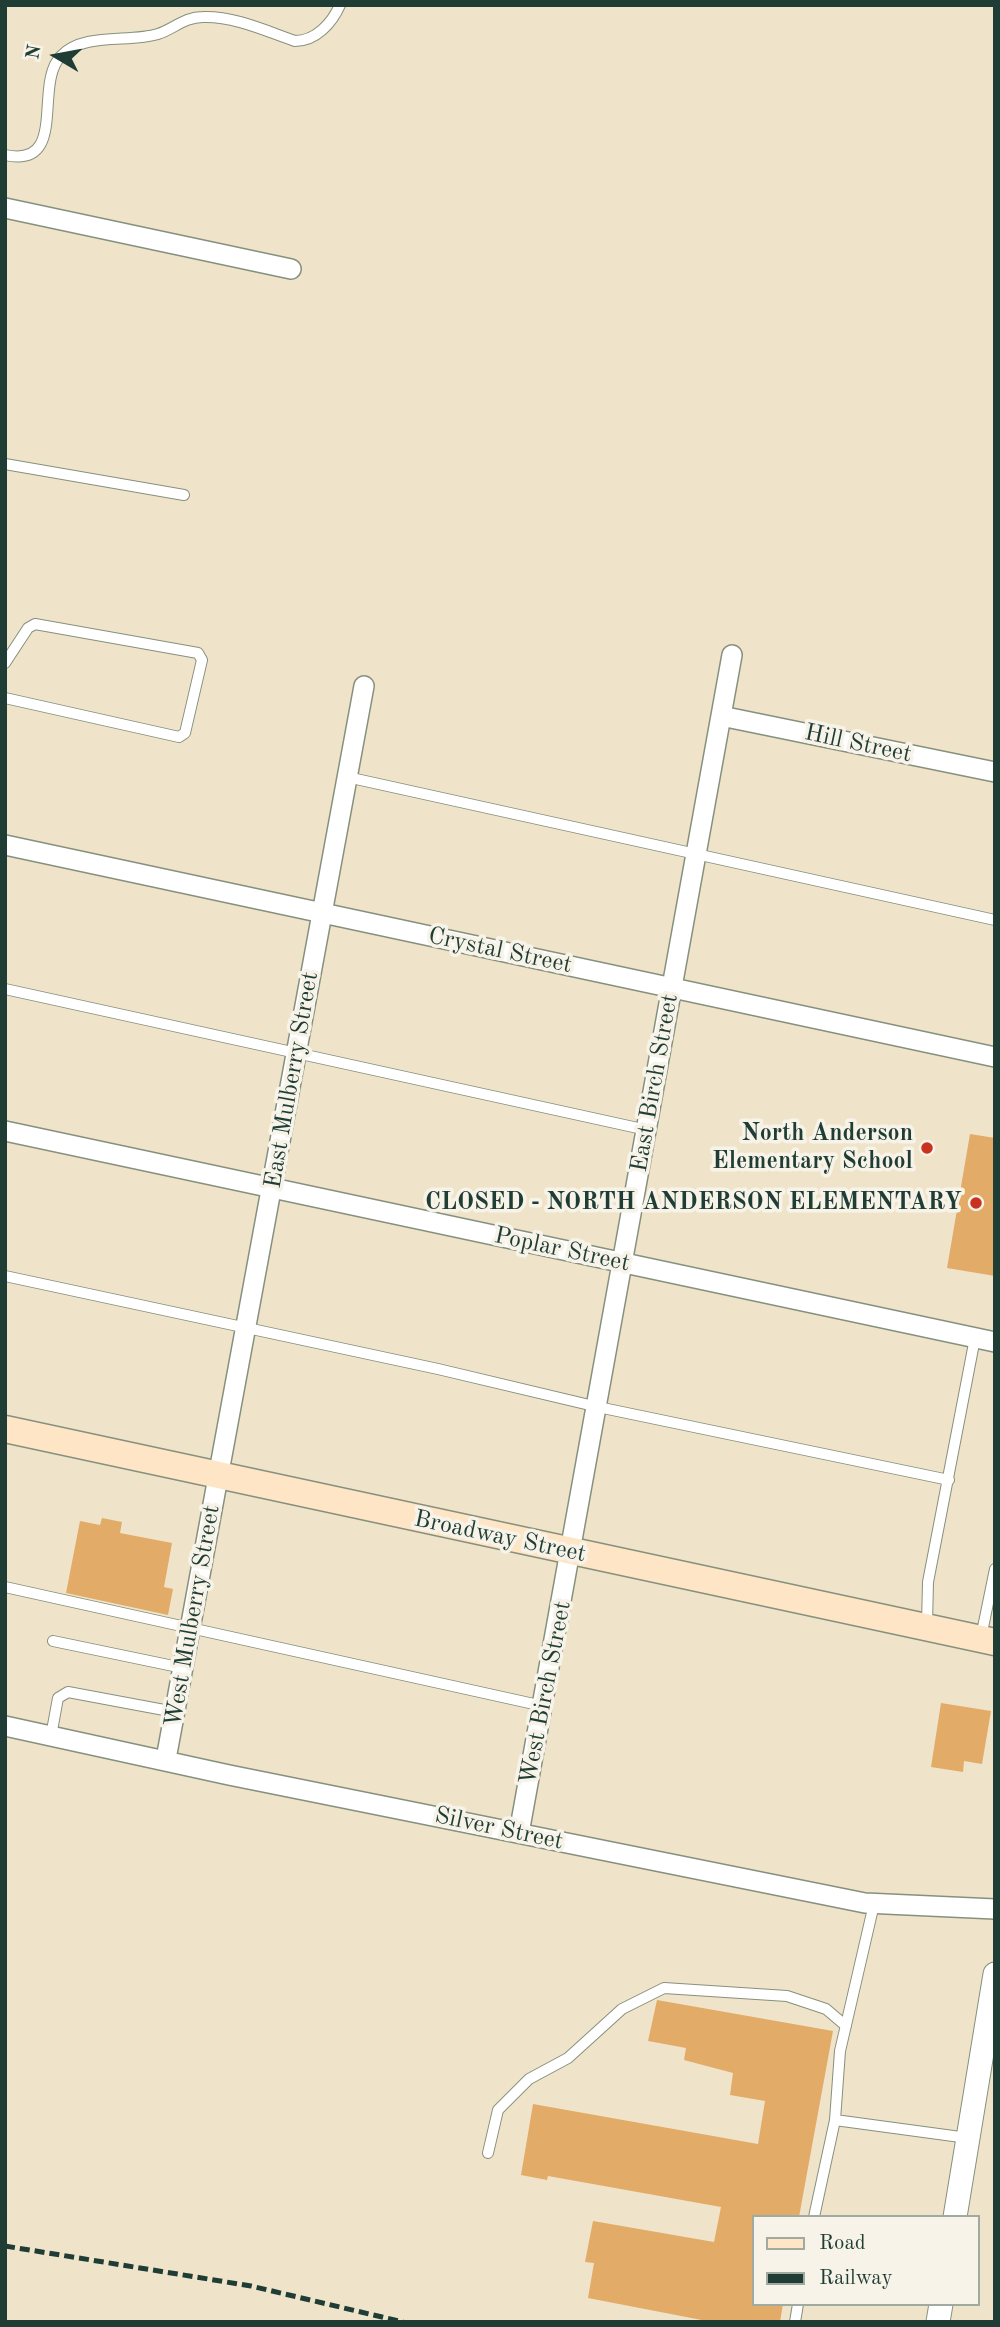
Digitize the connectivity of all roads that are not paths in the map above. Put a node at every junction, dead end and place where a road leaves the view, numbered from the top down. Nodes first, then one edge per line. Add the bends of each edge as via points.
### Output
1 (340, 5) edge
2 (5, 155) edge
3 (5, 208) edge
4 (291, 269) dead end
5 (5, 464) edge
6 (184, 495) dead end
7 (732, 655) dead end
8 (5, 663) edge
9 (365, 686) dead end
10 (5, 698) edge
11 (721, 716) junction
12 (995, 772) edge
13 (347, 777) junction
14 (5, 845) edge
15 (697, 853) junction
16 (323, 914) junction
17 (995, 920) edge
18 (673, 988) junction
19 (5, 989) edge
20 (297, 1053) junction
21 (995, 1058) edge
22 (647, 1130) junction
23 (5, 1131) edge
24 (272, 1189) junction
25 (623, 1263) junction
26 (5, 1276) edge
27 (246, 1330) junction
28 (985, 1340) edge
29 (598, 1407) junction
30 (5, 1429) edge
31 (219, 1474) junction
32 (949, 1479) junction
33 (572, 1553) junction
34 (995, 1569) edge
35 (5, 1587) edge
36 (191, 1628) junction
37 (927, 1628) junction
38 (987, 1641) edge
39 (53, 1642) dead end
40 (183, 1668) junction
41 (543, 1706) junction
42 (175, 1712) junction
43 (5, 1726) edge
44 (51, 1736) junction
45 (166, 1759) junction
46 (519, 1833) junction
47 (874, 1904) junction
48 (995, 1909) edge
49 (995, 1974) edge
50 (846, 2026) junction
51 (990, 2029) edge
52 (835, 2120) junction
53 (968, 2138) junction
54 (488, 2153) dead end
55 (814, 2215) edge
56 (955, 2215) edge

1 - 2 lane via 316,36 305,41 203,17 186,19 160,34 83,44 62,54 52,67 47,82 47,131 38,148 28,155
3 - 4 street
5 - 6 lane
7 - 11 street, East Birch Street
8 - 10 lane via 35,624 198,653 202,660 185,733 179,737
9 - 13 street, East Mulberry Street
11 - 12 street, Hill Street
11 - 15 street, East Birch Street
13 - 15 lane
13 - 16 street, East Mulberry Street
14 - 16 street, Crystal Street
15 - 17 lane
15 - 18 street, East Birch Street
16 - 18 street, Crystal Street
16 - 20 street, East Mulberry Street
18 - 21 street, Crystal Street
18 - 22 street, East Birch Street
19 - 20 lane
20 - 22 lane
20 - 24 street, East Mulberry Street
22 - 25 street, East Birch Street
23 - 24 street, Poplar Street
24 - 25 street, Poplar Street
24 - 27 street, East Mulberry Street
25 - 28 street, Poplar Street
25 - 29 street, East Birch Street
26 - 27 lane
27 - 29 lane
27 - 31 street, East Mulberry Street
28 - 32 lane
29 - 32 lane
29 - 33 street, East Birch Street
30 - 31 main road, Broadway Street
31 - 33 main road, Broadway Street
31 - 36 street, West Mulberry Street
32 - 37 lane via 928,1582
33 - 37 main road, Broadway Street
33 - 41 street, West Birch Street
34 - 38 lane
35 - 36 lane
36 - 40 street, West Mulberry Street
36 - 41 lane
37 - 38 main road, Broadway Street
39 - 40 lane
40 - 42 street, West Mulberry Street
41 - 46 street, West Birch Street
42 - 44 lane via 68,1692 58,1698
42 - 45 street, West Mulberry Street
43 - 44 street, Silver Street
44 - 45 street, Silver Street
45 - 46 street, Silver Street
46 - 47 street, Silver Street
47 - 48 street, Silver Street
47 - 50 lane
49 - 51 street
50 - 52 lane
50 - 54 lane via 826,2009 787,1996 664,1987 622,2009 568,2058 529,2079 498,2110
51 - 53 street
52 - 53 lane
52 - 55 lane
53 - 56 street

